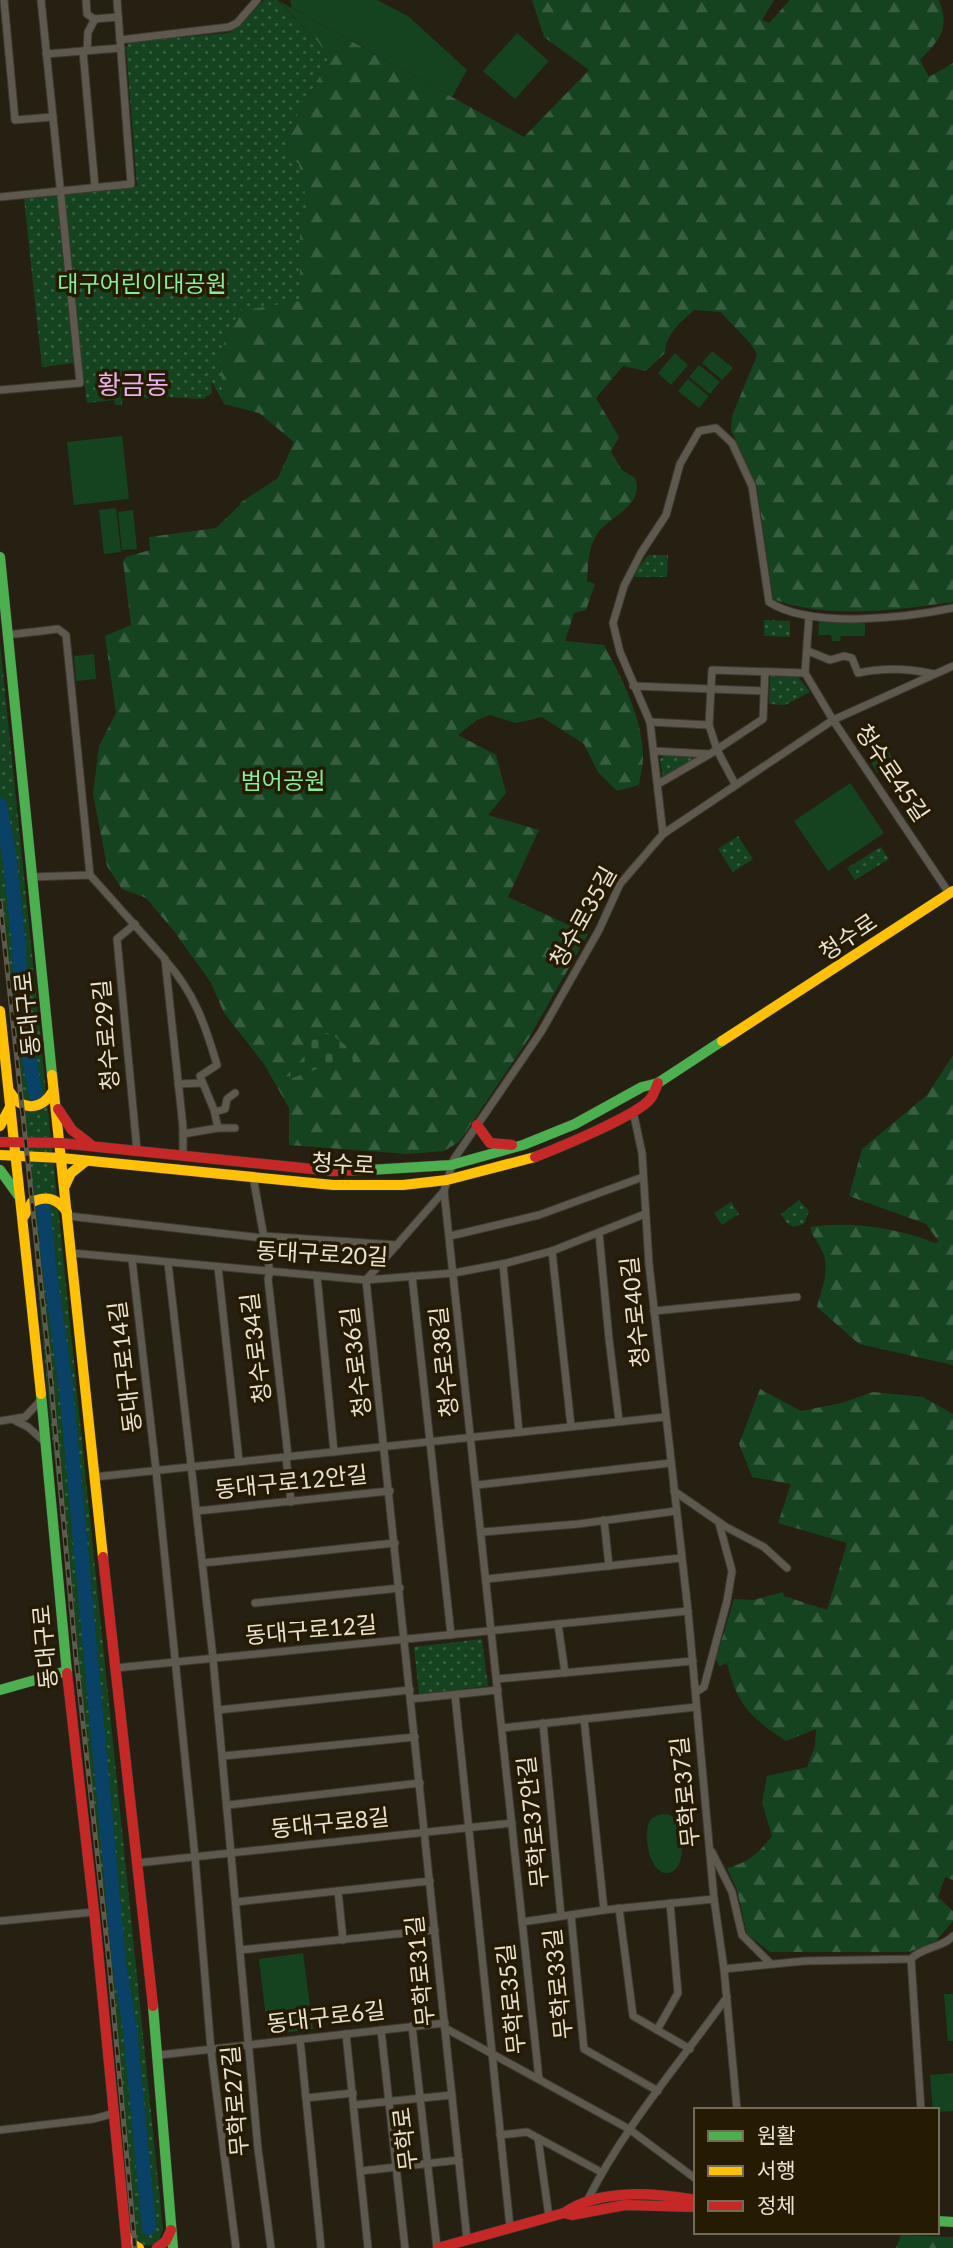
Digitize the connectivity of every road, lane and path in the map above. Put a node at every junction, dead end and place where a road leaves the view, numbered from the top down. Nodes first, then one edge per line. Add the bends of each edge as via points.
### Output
1 (4, 0) edge
2 (41, 0) edge
3 (86, 0) edge
4 (117, 0) edge
5 (257, 0) edge
6 (118, 17) junction
7 (95, 19) junction
8 (121, 44) junction
9 (85, 51) junction
10 (46, 54) junction
11 (52, 117) junction
12 (95, 187) junction
13 (60, 191) junction
14 (0, 197) edge
15 (0, 390) edge
16 (0, 556) edge
17 (953, 608) edge
18 (809, 617) junction
19 (7, 635) junction
20 (808, 651) junction
21 (953, 666) edge
22 (765, 672) junction
23 (805, 673) junction
24 (934, 674) junction
25 (633, 686) junction
26 (711, 688) junction
27 (764, 691) junction
28 (833, 720) junction
29 (650, 722) junction
30 (709, 724) junction
31 (654, 751) junction
32 (713, 752) junction
33 (658, 784) junction
34 (735, 784) junction
35 (663, 834) junction
36 (90, 875) junction
37 (32, 877) junction
38 (951, 892) edge
39 (135, 924) junction
40 (165, 959) junction
41 (0, 1011) edge
42 (2, 1044) edge
43 (53, 1082) junction
44 (202, 1083) junction
45 (658, 1083) junction
46 (9, 1084) junction
47 (178, 1084) junction
48 (235, 1093) dead end
49 (55, 1104) junction
50 (10, 1107) junction
51 (633, 1111) junction
52 (215, 1112) junction
53 (477, 1125) junction
54 (0, 1126) edge
55 (218, 1128) junction
56 (235, 1128) dead end
57 (183, 1134) junction
58 (0, 1142) edge
59 (14, 1142) junction
60 (60, 1143) junction
61 (523, 1145) junction
62 (100, 1147) junction
63 (137, 1150) junction
64 (0, 1155) edge
65 (16, 1155) junction
66 (183, 1156) junction
67 (61, 1158) junction
68 (87, 1161) junction
69 (451, 1165) junction
70 (0, 1170) edge
71 (253, 1176) junction
72 (643, 1177) junction
73 (447, 1180) junction
74 (64, 1190) junction
75 (444, 1191) junction
76 (21, 1204) junction
77 (645, 1214) junction
78 (68, 1216) junction
79 (23, 1222) junction
80 (599, 1233) junction
81 (450, 1236) junction
82 (263, 1237) junction
83 (397, 1245) junction
84 (552, 1251) junction
85 (72, 1253) junction
86 (132, 1259) junction
87 (168, 1263) junction
88 (503, 1264) junction
89 (218, 1267) junction
90 (270, 1272) junction
91 (454, 1273) junction
92 (317, 1276) junction
93 (412, 1276) junction
94 (366, 1280) junction
95 (797, 1297) dead end
96 (654, 1311) junction
97 (42, 1399) junction
98 (665, 1417) junction
99 (14, 1420) junction
100 (0, 1421) edge
101 (619, 1421) junction
102 (571, 1426) junction
103 (519, 1432) junction
104 (472, 1437) junction
105 (430, 1442) junction
106 (47, 1444) junction
107 (385, 1447) junction
108 (334, 1452) junction
109 (287, 1457) junction
110 (239, 1461) junction
111 (671, 1463) junction
112 (192, 1465) junction
113 (156, 1470) junction
114 (94, 1477) junction
115 (477, 1485) junction
116 (674, 1491) junction
117 (390, 1492) junction
118 (290, 1502) junction
119 (197, 1511) junction
120 (676, 1511) junction
121 (604, 1520) junction
122 (719, 1523) junction
123 (482, 1532) junction
124 (738, 1534) junction
125 (395, 1543) junction
126 (726, 1544) junction
127 (681, 1558) junction
128 (203, 1563) junction
129 (609, 1566) junction
130 (787, 1568) dead end
131 (486, 1578) junction
132 (400, 1588) junction
133 (255, 1603) dead end
134 (688, 1611) junction
135 (558, 1624) junction
136 (492, 1630) junction
137 (451, 1635) junction
138 (405, 1640) junction
139 (213, 1658) junction
140 (693, 1661) junction
141 (175, 1662) junction
142 (115, 1668) junction
143 (67, 1671) junction
144 (565, 1673) junction
145 (497, 1679) junction
146 (0, 1690) edge
147 (410, 1690) junction
148 (498, 1690) junction
149 (696, 1692) junction
150 (455, 1695) junction
151 (411, 1699) junction
152 (696, 1707) junction
153 (218, 1710) junction
154 (584, 1719) junction
155 (543, 1723) junction
156 (502, 1728) junction
157 (415, 1737) junction
158 (223, 1756) junction
159 (420, 1783) junction
160 (228, 1805) junction
161 (512, 1823) junction
162 (469, 1828) junction
163 (425, 1833) junction
164 (710, 1848) junction
165 (231, 1853) junction
166 (195, 1857) junction
167 (137, 1863) junction
168 (430, 1881) junction
169 (338, 1891) junction
170 (732, 1892) junction
171 (714, 1897) junction
172 (236, 1902) junction
173 (670, 1903) junction
174 (619, 1908) junction
175 (604, 1909) junction
176 (93, 1912) junction
177 (570, 1914) junction
178 (561, 1916) junction
179 (0, 1921) edge
180 (522, 1922) junction
181 (435, 1930) junction
182 (953, 1936) edge
183 (343, 1940) junction
184 (240, 1950) junction
185 (911, 1959) junction
186 (770, 1964) junction
187 (724, 1969) junction
188 (727, 1996) junction
189 (445, 2025) junction
190 (412, 2026) junction
191 (382, 2030) junction
192 (657, 2030) junction
193 (346, 2034) junction
194 (300, 2039) junction
195 (249, 2046) junction
196 (690, 2049) junction
197 (211, 2050) junction
198 (491, 2053) junction
199 (159, 2055) junction
200 (539, 2079) junction
201 (658, 2091) junction
202 (353, 2092) junction
203 (452, 2095) junction
204 (306, 2098) junction
205 (419, 2099) junction
206 (388, 2102) junction
207 (354, 2105) junction
208 (737, 2108) edge
209 (921, 2108) edge
210 (115, 2113) junction
211 (629, 2129) junction
212 (0, 2130) edge
213 (500, 2135) junction
214 (538, 2138) junction
215 (459, 2160) junction
216 (427, 2164) junction
217 (396, 2167) junction
218 (361, 2171) junction
219 (601, 2172) junction
220 (694, 2178) edge
221 (694, 2200) edge
222 (586, 2201) junction
223 (694, 2207) edge
224 (564, 2213) junction
225 (549, 2217) junction
226 (171, 2225) junction
227 (510, 2227) junction
228 (126, 2235) junction
229 (467, 2239) junction
230 (127, 2248) edge
231 (139, 2248) edge
232 (157, 2248) edge
233 (173, 2248) edge
234 (236, 2248) edge
235 (271, 2248) edge
236 (321, 2248) edge
237 (368, 2248) edge
238 (405, 2248) edge
239 (437, 2248) edge

1 - 11 street via 15,121
2 - 10 street
3 - 7 street via 87,14
4 - 6 street
5 - 8 street via 229,27
6 - 7 street
6 - 8 street
7 - 9 street
8 - 9 street
8 - 12 street via 132,184
9 - 10 street
9 - 12 street
10 - 11 street
11 - 13 street
12 - 13 street
13 - 14 street
13 - 15 street via 80,383
16 - 19 main road, 동대구로
17 - 18 street via 900,617
18 - 20 street
18 - 25 street via 769,602 751,485 732,443 716,428 699,431 680,464 666,515 624,586 613,623
19 - 36 street via 58,629 66,635
19 - 37 main road, 동대구로
20 - 23 street
20 - 24 street via 830,660 852,658 858,673 908,668
21 - 24 street, 청수로35길
22 - 23 street
22 - 26 street via 712,670
22 - 27 street
23 - 28 street, 청수로45길
24 - 28 street, 청수로35길
25 - 26 street
25 - 29 street
26 - 27 street
26 - 30 street
27 - 32 street via 763,719
28 - 34 street, 청수로35길
28 - 38 street, 청수로45길
29 - 30 street
29 - 31 street
30 - 32 street
31 - 32 street
31 - 33 street
32 - 33 street
32 - 34 street
33 - 35 street
34 - 35 street, 청수로35길
35 - 53 street, 청수로35길 via 620,884 541,1032
36 - 37 street
36 - 39 street
37 - 43 main road, 동대구로
38 - 45 main road, 청수로
39 - 40 street
39 - 63 street, 청수로29길 via 117,939
40 - 44 street via 184,980 205,1023 217,1065 200,1076
40 - 47 street
41 - 42 main road, 동대구로
42 - 46 main road, 동대구로
43 - 46 main road via 48,1100 32,1108 15,1101
43 - 49 main road, 동대구로
44 - 47 street
44 - 52 street
45 - 51 main road, 청수로 via 651,1099
45 - 61 main road, 청수로
46 - 50 main road, 동대구로
47 - 57 street
48 - 52 street via 227,1099 225,1109
49 - 60 main road, 동대구로
49 - 62 main road via 78,1136
50 - 54 main road
50 - 59 main road, 동대구로
51 - 72 street, 청수로40길
51 - 73 main road, 청수로 via 536,1157
52 - 55 street
53 - 61 main road via 493,1145
53 - 69 street, 청수로35길
55 - 56 street
55 - 57 street
57 - 66 street
58 - 59 main road, 청수로
59 - 60 main road, 청수로
59 - 65 main road, 동대구로
60 - 62 main road, 청수로
60 - 67 main road, 동대구로
61 - 69 main road, 청수로
62 - 63 main road, 청수로
63 - 66 main road, 청수로
64 - 65 main road, 청수로
65 - 67 main road, 청수로
65 - 76 main road, 동대구로
66 - 69 main road, 청수로 via 332,1171
67 - 68 main road, 청수로
67 - 74 main road, 동대구로
68 - 71 main road, 청수로
68 - 74 main road via 71,1173
69 - 73 street, 청수로36길
70 - 76 main road
71 - 73 main road, 청수로 via 333,1185
71 - 82 street, 청수로34길
72 - 77 street, 청수로40길
72 - 81 street via 539,1215
73 - 75 street, 청수로36길
74 - 78 main road, 동대구로
75 - 81 street, 청수로38길
75 - 83 street, 청수로36길
76 - 79 main road, 동대구로
77 - 80 street, 동대구로20길
77 - 96 street, 청수로40길
78 - 79 main road via 61,1203 47,1197 32,1202
78 - 82 street
78 - 85 main road, 동대구로
79 - 97 main road, 동대구로
80 - 84 street, 동대구로20길
80 - 101 street
81 - 91 street, 청수로38길
82 - 83 street
82 - 90 street, 청수로34길
83 - 94 street, 청수로36길
84 - 88 street, 동대구로20길
84 - 102 street
85 - 86 street, 동대구로20길
85 - 114 main road, 동대구로
86 - 87 street, 동대구로20길
86 - 113 street, 동대구로14길
87 - 89 street, 동대구로20길
87 - 112 street
88 - 91 street, 동대구로20길
88 - 103 street
89 - 90 street, 동대구로20길
89 - 110 street
90 - 92 street, 동대구로20길
90 - 109 street, 청수로34길
91 - 93 street, 동대구로20길
91 - 104 street, 청수로38길
92 - 94 street, 동대구로20길
92 - 108 street
93 - 94 street, 동대구로20길
93 - 105 street
94 - 107 street, 청수로36길
95 - 96 street
96 - 98 street, 청수로40길
97 - 99 street via 25,1417
97 - 106 main road, 동대구로
98 - 101 street
98 - 111 street, 청수로40길
99 - 100 street
99 - 106 street
101 - 102 street
102 - 103 street
103 - 104 street
104 - 105 street
104 - 115 street, 청수로38길
105 - 107 street
105 - 137 street
106 - 143 main road, 동대구로
107 - 108 street
107 - 117 street, 청수로36길
108 - 109 street
109 - 110 street
109 - 118 street
110 - 112 street
111 - 115 street
111 - 116 street, 청수로40길
112 - 113 street
112 - 119 street, 동대구로12안길
113 - 114 street
113 - 141 street
114 - 142 main road, 동대구로
115 - 123 street, 청수로38길
116 - 120 street, 청수로40길
116 - 122 street
117 - 118 street, 동대구로12안길
117 - 125 street, 청수로36길
118 - 119 street, 동대구로12안길
119 - 128 street, 동대구로12안길
120 - 121 street
120 - 127 street, 청수로40길
121 - 123 street
121 - 129 street
122 - 124 street
122 - 126 street
123 - 131 street, 청수로38길
124 - 126 street
124 - 130 street via 764,1547
125 - 128 street
125 - 132 street, 청수로36길
126 - 149 street via 732,1571 727,1601 704,1687
127 - 129 street
127 - 134 street, 청수로40길
128 - 139 street, 동대구로12안길
129 - 131 street
131 - 136 street, 청수로38길
132 - 133 street
132 - 138 street, 청수로36길
134 - 135 street, 동대구로12길
134 - 140 street, 무학로37길
135 - 136 street, 동대구로12길
135 - 144 street
136 - 137 street, 동대구로12길
136 - 145 street, 무학로35길
137 - 138 street, 동대구로12길
138 - 139 street, 동대구로12길
138 - 147 street, 무학로31길
139 - 141 street, 동대구로12길
139 - 153 street, 무학로27길
140 - 144 street
140 - 149 street, 무학로37길
141 - 142 street, 동대구로12길
141 - 166 street
142 - 167 main road, 동대구로
143 - 146 main road
143 - 176 main road, 동대구로
144 - 145 street
145 - 148 street, 무학로35길
147 - 151 street, 무학로31길
147 - 153 street
148 - 150 street
148 - 156 street, 무학로35길
149 - 152 street, 무학로37길
150 - 151 street
150 - 162 street
151 - 157 street, 무학로31길
152 - 154 street
152 - 164 street, 무학로37길
153 - 158 street, 무학로27길
154 - 155 street
154 - 175 street
155 - 156 street
155 - 178 street, 무학로37안길
156 - 161 street, 무학로35길
157 - 158 street
157 - 159 street, 무학로31길
158 - 160 street, 무학로27길
159 - 160 street
159 - 163 street, 무학로31길
160 - 165 street, 무학로27길
161 - 162 street, 동대구로8길
161 - 180 street, 무학로35길
162 - 163 street, 동대구로8길
162 - 198 street
163 - 165 street, 동대구로8길
163 - 168 street, 무학로31길
164 - 170 street
164 - 171 street, 무학로37길
165 - 166 street, 동대구로8길
165 - 172 street, 무학로27길
166 - 167 street, 동대구로8길
166 - 197 street
167 - 199 main road, 동대구로
168 - 169 street
168 - 181 street, 무학로31길
169 - 172 street
169 - 183 street
170 - 171 street, 무학로37안길
170 - 186 street via 742,1935
171 - 173 street, 무학로37안길
171 - 187 street, 무학로37길
172 - 184 street, 무학로27길
173 - 174 street, 무학로37안길
173 - 192 street via 678,1993
174 - 175 street, 무학로37안길
174 - 192 street via 633,2016
175 - 177 street, 무학로37안길
176 - 179 street
176 - 210 main road, 동대구로
177 - 178 street, 무학로37안길
177 - 201 street, 무학로33길 via 584,2049
178 - 180 street, 무학로37안길
180 - 200 street, 무학로35길
181 - 183 street
181 - 189 street, 무학로31길
182 - 185 street
183 - 184 street
184 - 195 street, 무학로27길
185 - 186 street
185 - 209 street
186 - 187 street
187 - 188 street, 무학로37길
188 - 196 street
188 - 208 street, 무학로37길
189 - 190 street, 동대구로6길
189 - 198 street
189 - 203 street, 무학로31길
190 - 191 street, 동대구로6길
190 - 205 street, 무학로
191 - 193 street, 동대구로6길
191 - 206 street, 무학로
192 - 196 street
193 - 194 street, 동대구로6길
193 - 202 street
194 - 195 street, 동대구로6길
194 - 204 street
195 - 197 street, 동대구로6길
195 - 235 street, 무학로27길
196 - 201 street
197 - 199 street, 동대구로6길
197 - 234 street
198 - 200 street
198 - 213 street
199 - 226 main road, 동대구로
200 - 211 street, 무학로35길
201 - 211 street
202 - 204 street
202 - 207 street
203 - 205 street
203 - 215 street, 무학로31길
204 - 236 street
205 - 206 street
205 - 216 street, 무학로
206 - 207 street
206 - 217 street, 무학로
207 - 218 street
210 - 212 street
210 - 228 main road, 동대구로
211 - 219 street
211 - 220 street, 무학로35길
213 - 214 street via 527,2132
213 - 227 street
214 - 219 street
214 - 225 street
215 - 216 street
215 - 229 street, 무학로31길
216 - 217 street
216 - 239 street, 무학로
217 - 218 street
217 - 238 street, 무학로
218 - 237 street
219 - 222 street
221 - 222 main road, 무학로 via 626,2196
222 - 224 main road, 무학로
223 - 224 main road, 무학로 via 625,2205
224 - 225 main road, 무학로
225 - 227 main road, 무학로
226 - 232 main road via 168,2238
226 - 233 main road, 동대구로
227 - 229 main road, 무학로
228 - 230 main road, 동대구로
228 - 231 main road
229 - 239 main road, 무학로

